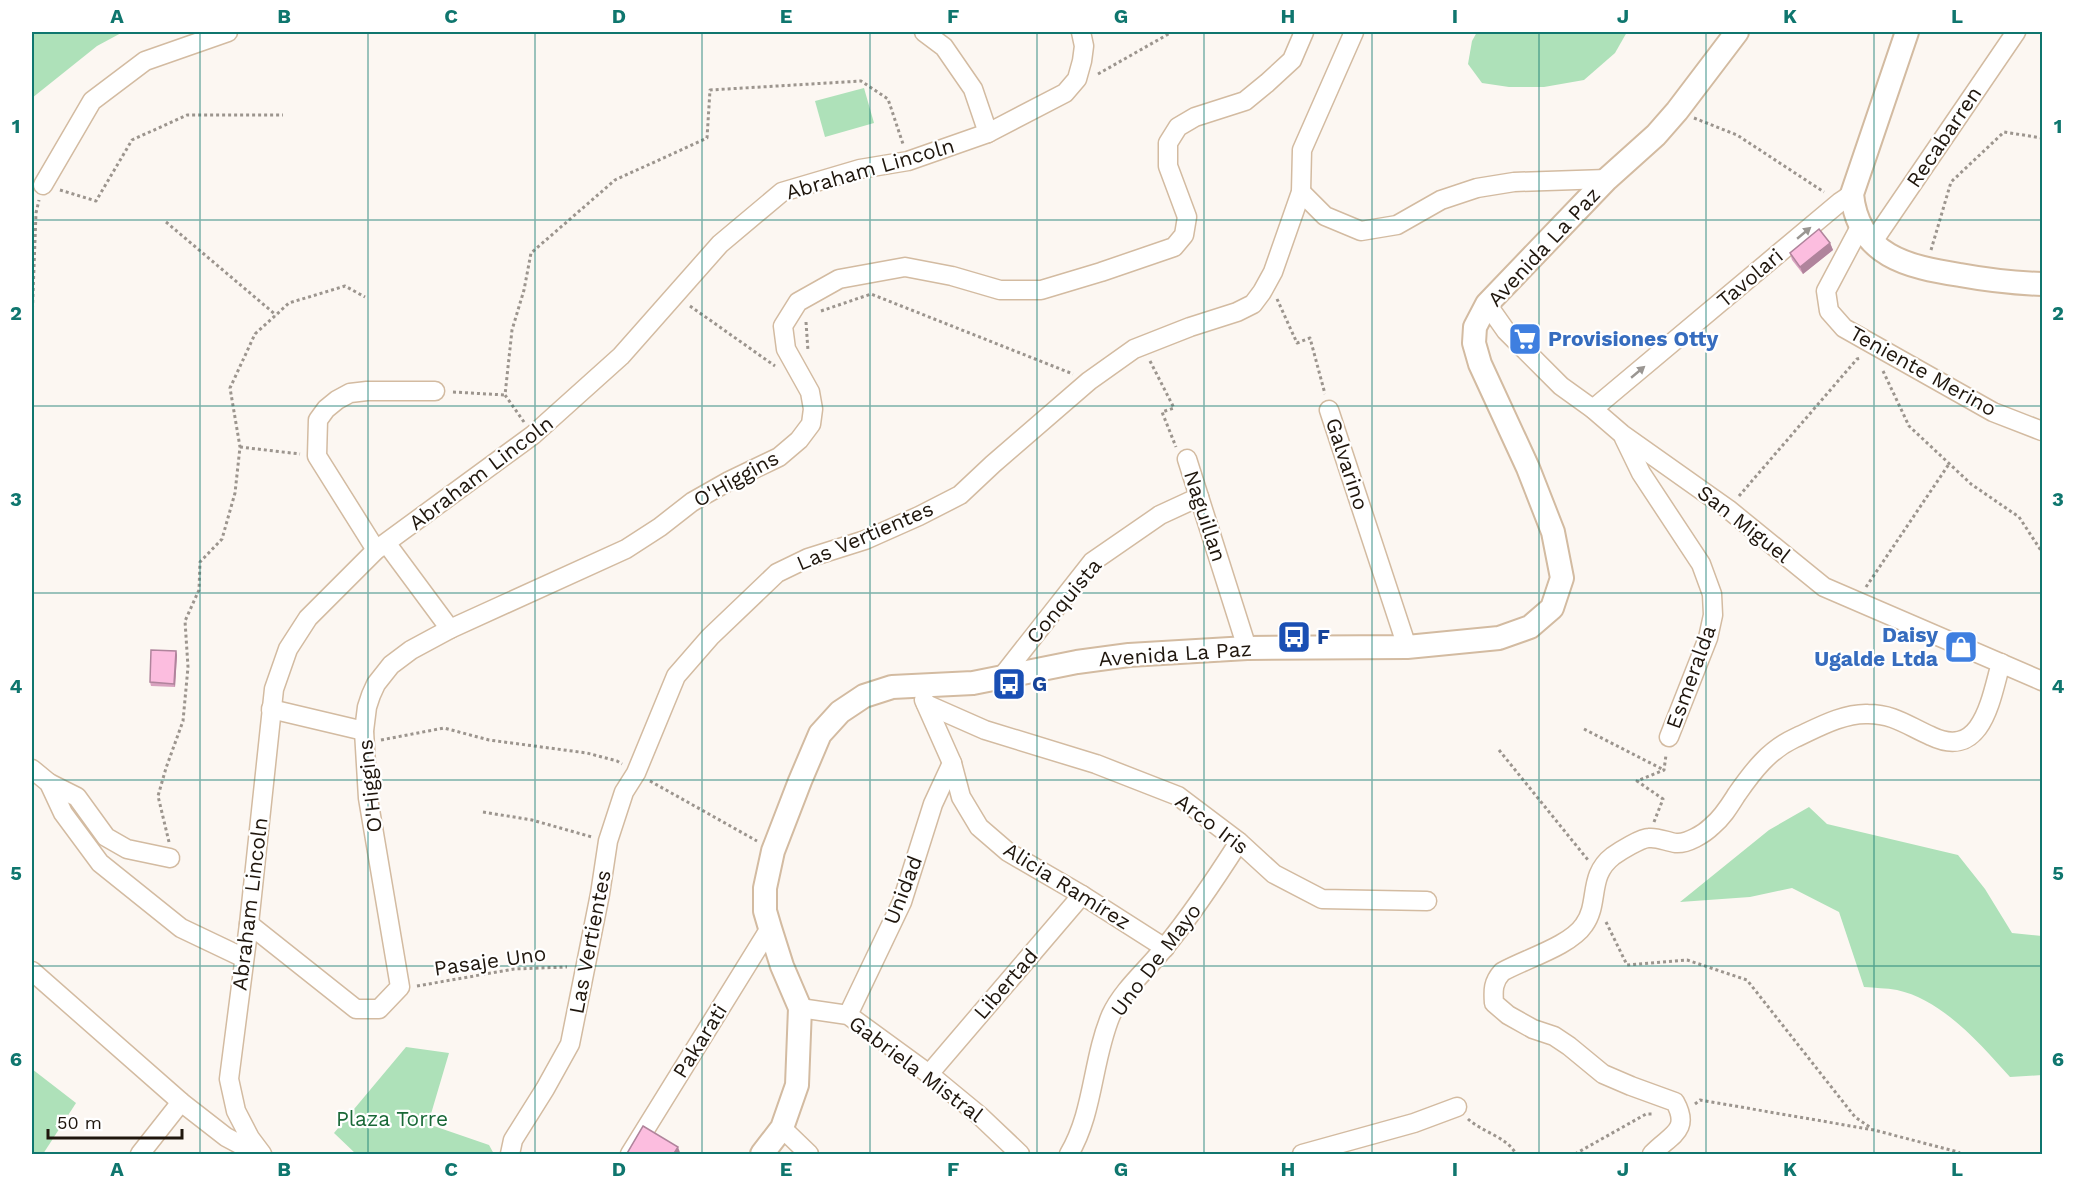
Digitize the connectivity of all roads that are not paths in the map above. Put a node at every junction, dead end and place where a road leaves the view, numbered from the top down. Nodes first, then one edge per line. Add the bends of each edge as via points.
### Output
1 (228, 32) edge
2 (924, 32) edge
3 (1081, 32) edge
4 (1304, 32) edge
5 (1354, 32) edge
6 (1737, 32) edge
7 (1907, 32) edge
8 (2016, 32) edge
9 (987, 134) junction
10 (1607, 179) junction
11 (43, 185) road end
12 (1301, 192) junction
13 (1846, 198) junction
14 (1866, 235) junction
15 (2043, 284) edge
16 (1487, 304) junction
17 (435, 391) road end
18 (1593, 409) junction
19 (1329, 410) road end
20 (2043, 431) edge
21 (1622, 434) junction
22 (1187, 459) road end
23 (1199, 497) junction
24 (382, 547) junction
25 (450, 629) junction
26 (1407, 647) junction
27 (1247, 648) junction
28 (2001, 663) junction
29 (1000, 679) junction
30 (2043, 681) edge
31 (922, 695) junction
32 (271, 709) junction
33 (364, 737) junction
34 (1669, 737) road end
35 (952, 763) junction
36 (32, 769) edge
37 (49, 783) junction
38 (1239, 842) junction
39 (170, 858) road end
40 (1082, 895) junction
41 (1427, 901) dead end
42 (249, 924) junction
43 (770, 928) junction
44 (1165, 948) junction
45 (244, 958) junction
46 (32, 971) edge
47 (800, 1008) junction
48 (848, 1015) junction
49 (929, 1074) junction
50 (182, 1102) junction
51 (1457, 1107) road end
52 (782, 1128) junction
53 (140, 1155) edge
54 (260, 1155) edge
55 (510, 1155) edge
56 (630, 1155) edge
57 (762, 1155) edge
58 (809, 1155) edge
59 (1020, 1155) edge
60 (1069, 1155) edge
61 (1302, 1155) edge
62 (1652, 1155) edge

1 - 11 street via 145,61 92,102
2 - 9 street via 944,47 973,89
3 - 9 street, Abraham Lincoln via 1082,62 1077,79 1065,93
4 - 25 street, O'Higgins via 1292,60 1245,101 1195,117 1179,127 1168,143 1168,166 1187,218 1184,235 1174,248 1041,290 1000,290 905,267 839,279 798,302 783,326 786,349 810,392 813,409 811,424 799,440 779,457 692,502 626,549
5 - 12 street, Las Vertientes via 1302,150
6 - 10 street, Avenida La Paz via 1656,135
7 - 13 street
8 - 14 street, Recabarren
9 - 24 street, Abraham Lincoln via 908,161 860,168 782,192 720,244 621,356 534,435
10 - 12 street via 1514,182 1477,188 1441,200 1397,225 1361,231 1325,216
10 - 16 street, Avenida La Paz
12 - 55 street, Las Vertientes via 1273,273 1253,304 1134,349 1089,381 960,495 865,540 808,558 777,573 710,637 676,676 636,773 624,792 608,842 570,1044 513,1140
13 - 14 street
18 -> 13 street, Tavolari
14 - 15 street via 1896,260 1925,269 2008,283
14 - 20 street, Teniente Merino via 1826,291 1828,311 1835,320 1872,349 1993,412
16 - 18 street, San Miguel via 1527,353
16 - 26 street, Avenida La Paz via 1475,327 1474,343 1553,532 1562,578 1552,608 1530,627 1499,638
17 - 24 street via 350,393 326,409 318,420 317,456
18 - 21 street, San Miguel
19 - 26 street, Galvarino
21 - 28 street, San Miguel via 1728,509 1824,587
21 - 34 street, Esmeralda via 1641,472 1701,564 1712,594 1708,638
22 - 23 street, Naguillan
23 - 27 street, Naguillan
23 - 29 street, Conquista via 1160,515 1092,562
24 - 25 street
24 - 32 street, Abraham Lincoln via 318,606 298,631 280,669
25 - 33 street, O'Higgins via 400,657 383,674 367,706
26 - 27 street, Avenida La Paz
27 - 29 street, Avenida La Paz via 1129,655
28 - 30 street, San Miguel
28 - 62 street via 1985,717 1978,730 1966,738 1953,742 1933,738 1900,719 1867,713 1837,720 1773,751 1755,769 1726,812 1697,837 1678,843 1647,838 1612,857 1598,873 1592,911 1584,926 1573,936 1502,972 1495,980 1494,1003 1508,1015 1554,1036 1603,1074 1675,1101 1682,1124
29 - 31 street, Avenida La Paz
31 - 35 street, Alicia Ramírez
31 - 38 street, Arco Iris via 986,729 1096,764 1178,796
31 - 43 street, Avenida La Paz via 892,687 864,696 840,712 820,734 773,851 765,888
32 - 33 street
32 - 42 street, Abraham Lincoln
33 - 42 street, O'Higgins via 368,798 400,987 379,1009 356,1009
35 - 40 street, Alicia Ramírez via 962,797 979,827 1008,852
35 - 48 street, Unidad via 933,804 902,902
36 - 37 street
37 - 39 street via 77,797 106,837 127,849
37 - 45 street via 63,813 100,863 181,928
38 - 41 street, Arco Iris via 1274,874 1322,899
38 - 44 street, Uno De Mayo
40 - 44 street, Alicia Ramírez
40 - 49 street, Libertad
42 - 45 street, Abraham Lincoln
43 - 47 street, Avenida La Paz
43 - 56 street, Pakarati
44 - 60 street, Uno De Mayo via 1112,1013 1084,1122
45 - 54 street, Abraham Lincoln via 229,1079 236,1111
46 - 50 street
47 - 48 street, Gabriela Mistral
47 - 52 street via 797,1085
48 - 49 street, Gabriela Mistral
49 - 59 street, Gabriela Mistral
50 - 53 street
50 - 54 street via 226,1137
51 - 61 street
52 - 57 street
52 - 58 street

